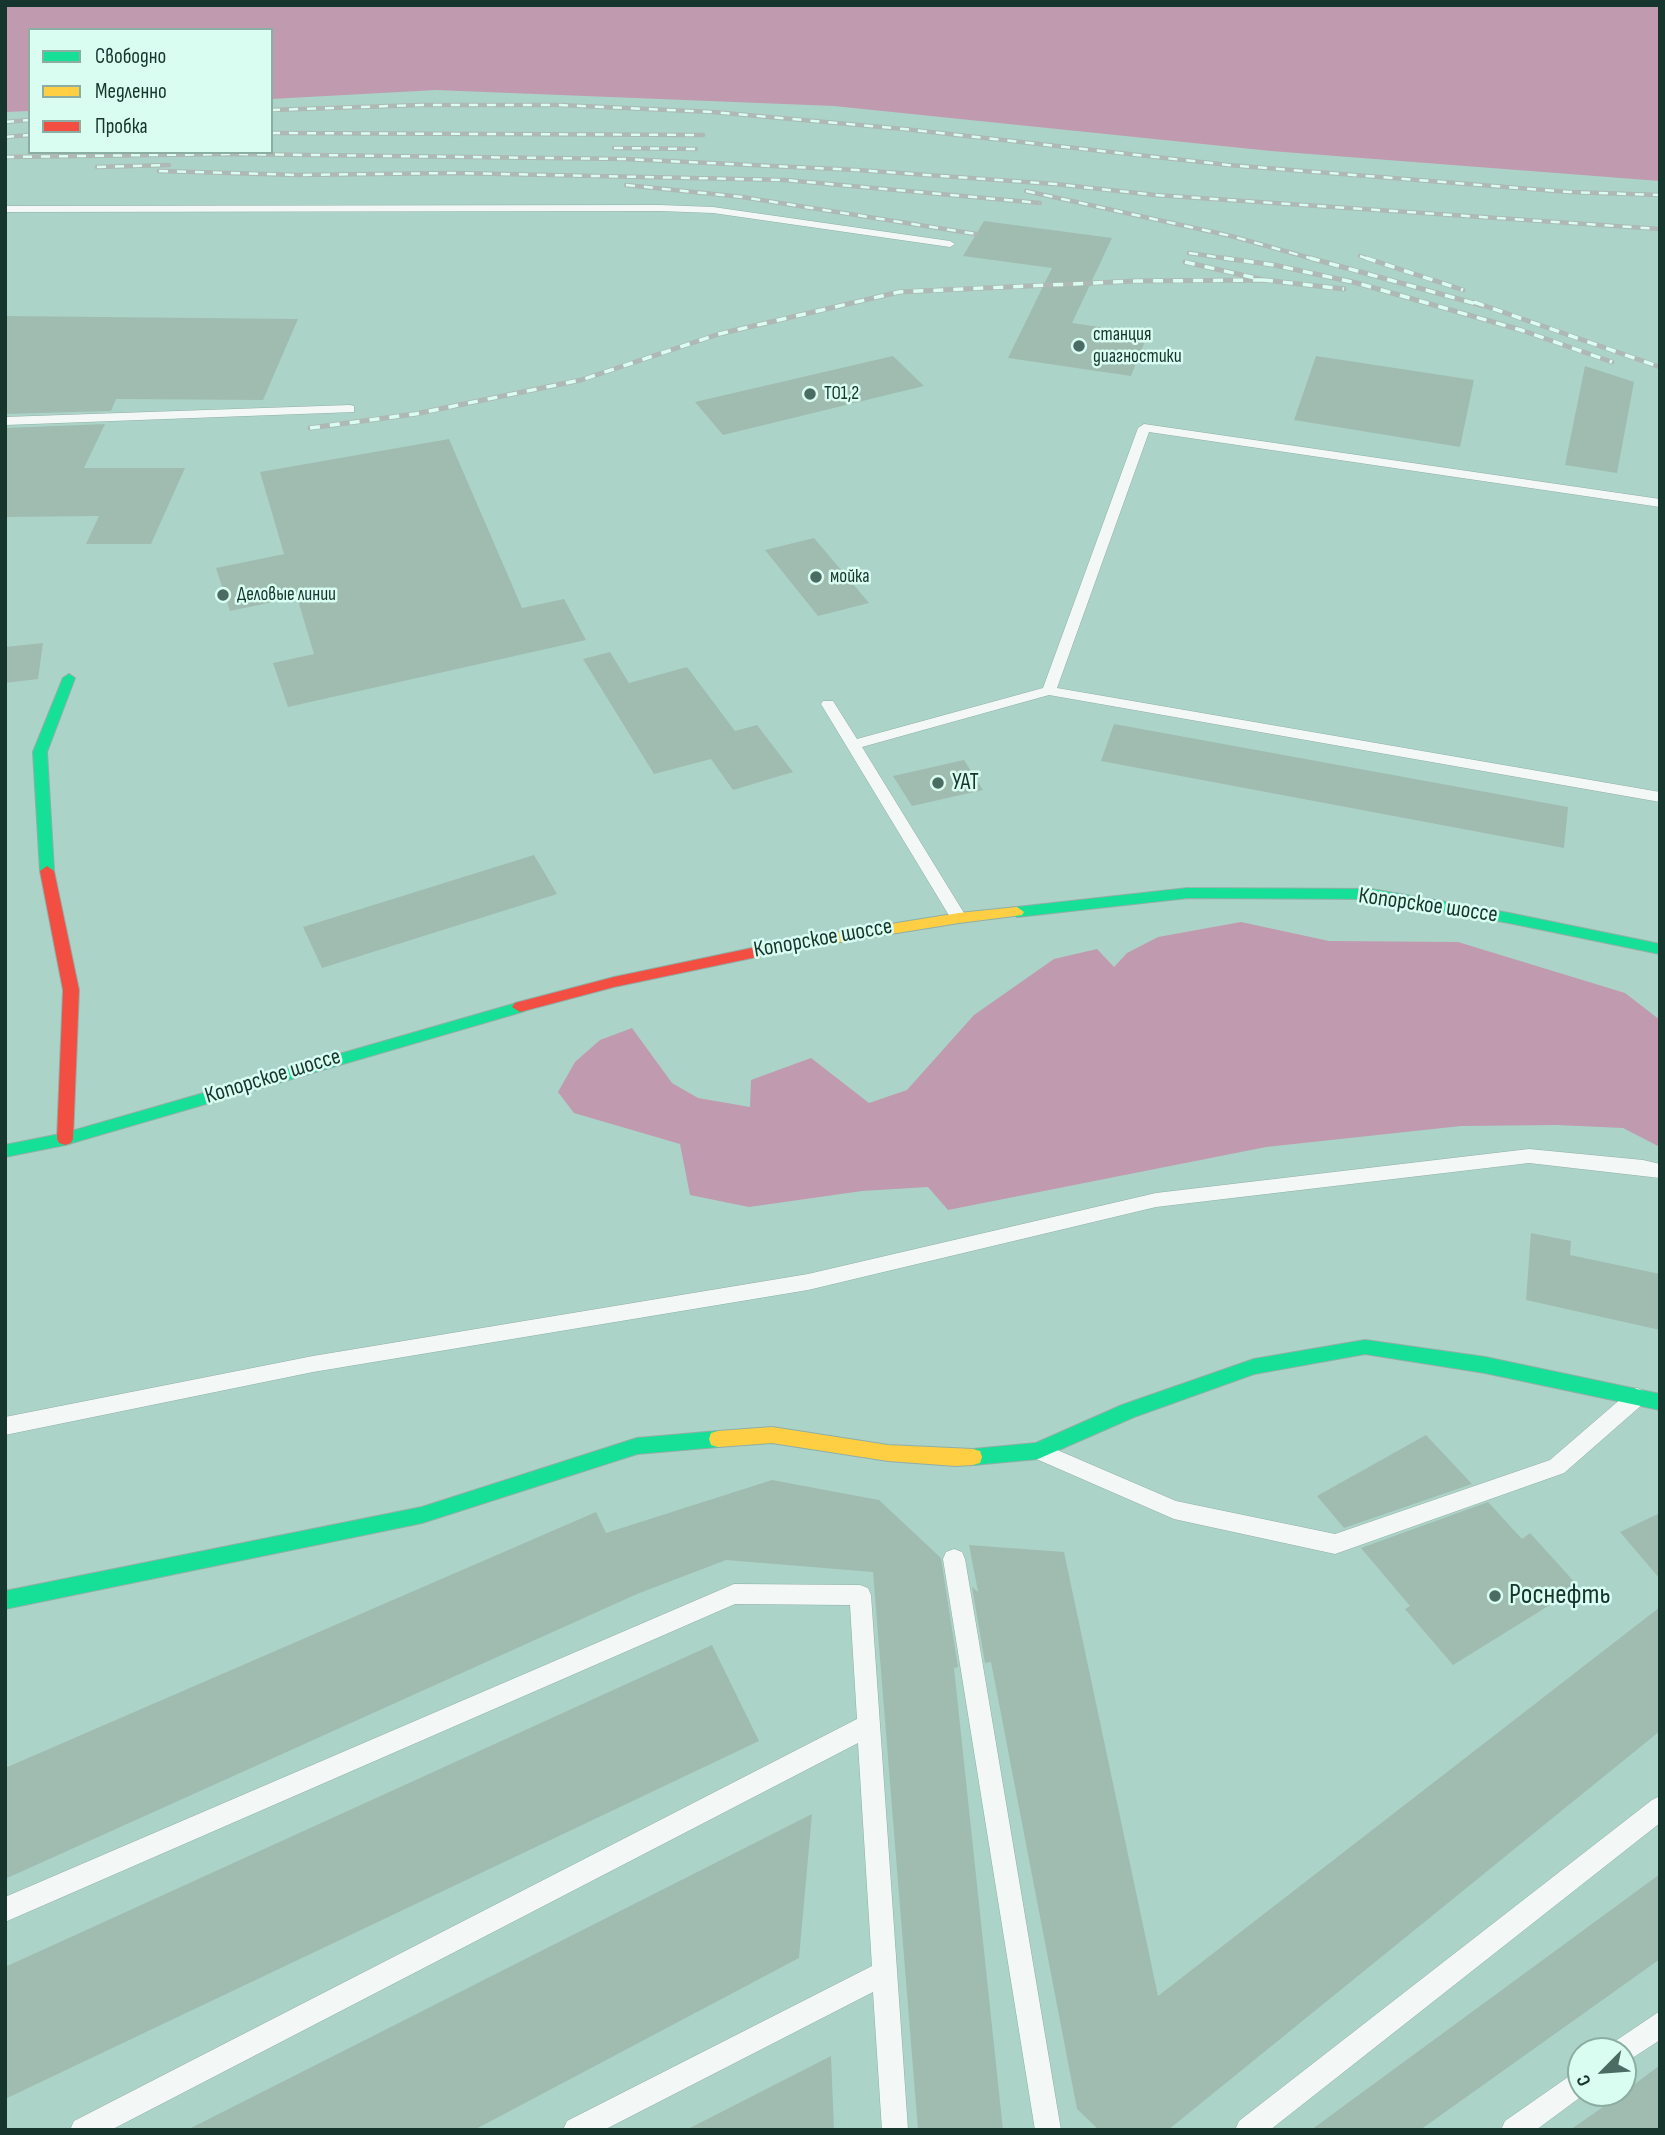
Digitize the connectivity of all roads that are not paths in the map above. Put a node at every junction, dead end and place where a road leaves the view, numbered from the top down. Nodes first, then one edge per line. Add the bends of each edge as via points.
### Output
1 (5, 209) edge
2 (950, 244) dead end
3 (351, 409) dead end
4 (5, 421) edge
5 (1660, 503) edge
6 (69, 678) dead end
7 (1049, 691) junction
8 (828, 704) dead end
9 (852, 745) junction
10 (1660, 797) edge
11 (958, 918) junction
12 (1660, 949) edge
13 (65, 1139) junction
14 (5, 1151) edge
15 (1660, 1171) edge
16 (1637, 1397) junction
17 (1660, 1402) edge
18 (5, 1426) edge
19 (1038, 1451) junction
20 (954, 1559) dead end
21 (5, 1600) edge
22 (869, 1725) junction
23 (1660, 1808) edge
24 (5, 1910) edge
25 (885, 1973) junction
26 (1660, 2024) edge
27 (1637, 2041) edge
28 (1567, 2091) edge
29 (83, 2130) edge
30 (576, 2130) edge
31 (895, 2130) edge
32 (1048, 2130) edge
33 (1248, 2130) edge
34 (1514, 2130) edge

1 - 2 lane via 660,208 713,210
3 - 4 lane
5 - 7 lane via 1144,428
6 - 13 street via 40,752 47,866 71,990
7 - 9 lane
7 - 10 lane
8 - 9 lane
9 - 11 lane
11 - 12 street, Копорское шоссе via 1188,893 1371,894
11 - 13 street, Копорское шоссе via 751,951 614,982
13 - 14 street, Копорское шоссе
15 - 18 lane via 1529,1156 1156,1200 808,1282 313,1364
16 - 17 street
16 - 19 street via 1485,1365 1365,1347 1254,1367 1128,1411
16 - 19 lane via 1557,1467 1335,1544 1174,1510
19 - 21 street via 956,1458 772,1435 637,1446 422,1515
20 - 32 lane
22 - 24 lane via 860,1595 734,1594
22 - 25 lane
22 - 29 lane
23 - 33 lane
25 - 30 lane
25 - 31 lane
26 - 27 lane
28 - 34 lane

